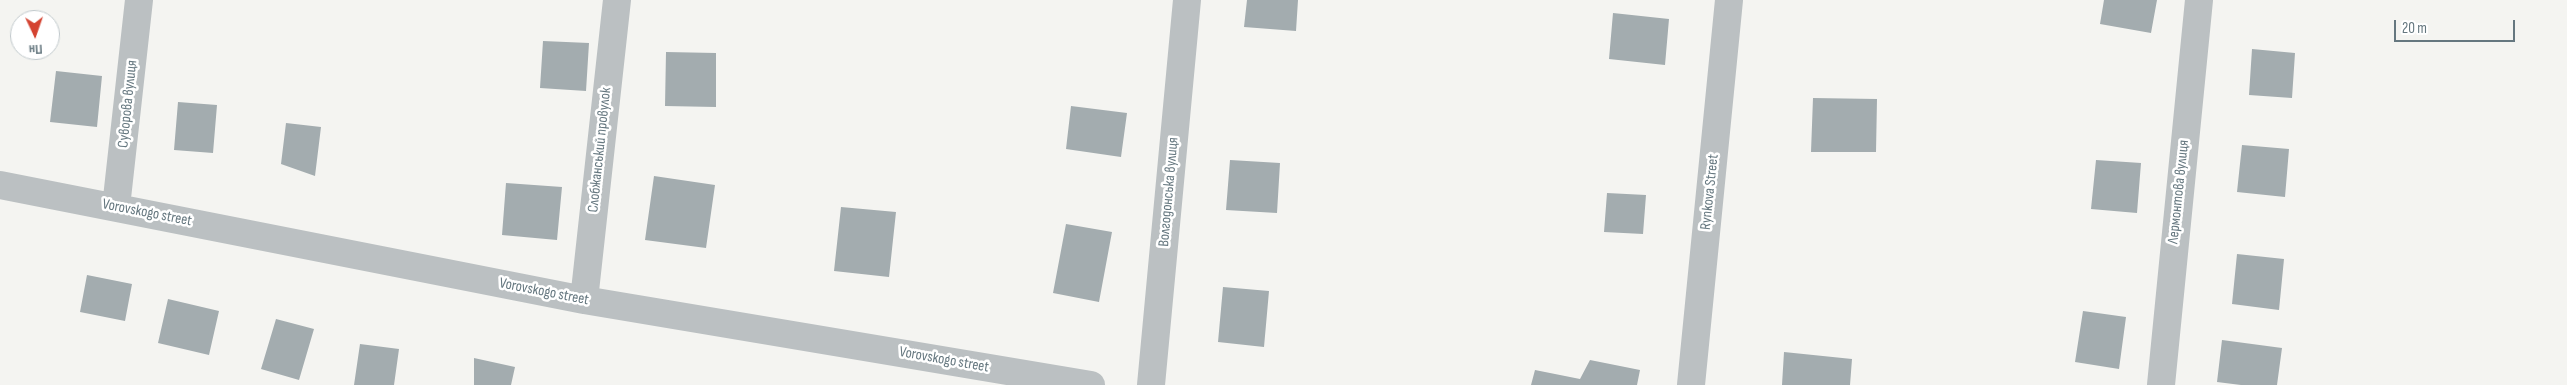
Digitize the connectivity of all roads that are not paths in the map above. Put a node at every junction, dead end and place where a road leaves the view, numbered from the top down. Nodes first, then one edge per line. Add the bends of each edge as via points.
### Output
1 (139, 0) edge
2 (617, 0) edge
3 (1187, 0) edge
4 (1729, 0) edge
5 (2199, 0) edge
6 (0, 185) edge
7 (116, 207) junction
8 (584, 300) junction
9 (1091, 385) edge
10 (1151, 385) edge
11 (1691, 385) edge
12 (2161, 385) edge

1 - 7 street, Суворова вулиця
2 - 8 street, Слобжанський провулок
3 - 10 street, Волгодонська вулиця
4 - 11 street, Rynkova Street
5 - 12 street, Лермонтова вулиця
6 - 7 street, Vorovskogo street
7 - 8 street, Vorovskogo street
8 - 9 street, Vorovskogo street

